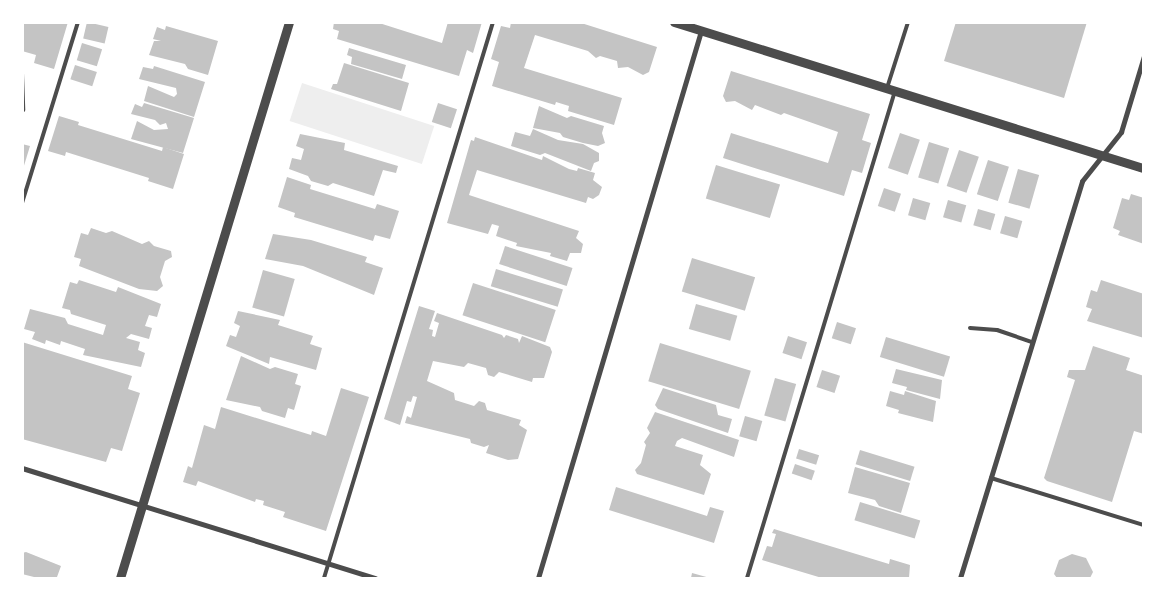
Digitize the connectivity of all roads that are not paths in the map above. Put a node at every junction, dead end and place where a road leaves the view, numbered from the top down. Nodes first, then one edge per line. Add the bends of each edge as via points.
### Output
1 (78, 22) edge
2 (289, 22) edge
3 (492, 22) edge
4 (674, 22) edge
5 (908, 22) edge
6 (701, 31) junction
7 (1144, 56) edge
8 (22, 73) edge
9 (891, 90) junction
10 (23, 110) edge
11 (1102, 155) junction
12 (1144, 168) edge
13 (22, 203) edge
14 (970, 328) dead end
15 (1032, 342) junction
16 (22, 468) edge
17 (990, 478) junction
18 (142, 505) junction
19 (1144, 525) edge
20 (329, 564) junction
21 (120, 578) edge
22 (324, 578) edge
23 (375, 578) edge
24 (538, 578) edge
25 (747, 578) edge
26 (960, 578) edge

1 - 13 lane
2 - 18 street
3 - 20 lane
4 - 6 street
5 - 9 lane
6 - 9 street
6 - 24 street
7 - 11 street via 1121,132
8 - 10 lane
9 - 11 street
9 - 25 lane
11 - 12 street
11 - 15 street via 1082,181
14 - 15 lane via 997,330
15 - 17 street
16 - 18 street
17 - 19 lane
17 - 26 street
18 - 20 street
18 - 21 street
20 - 22 lane
20 - 23 street

